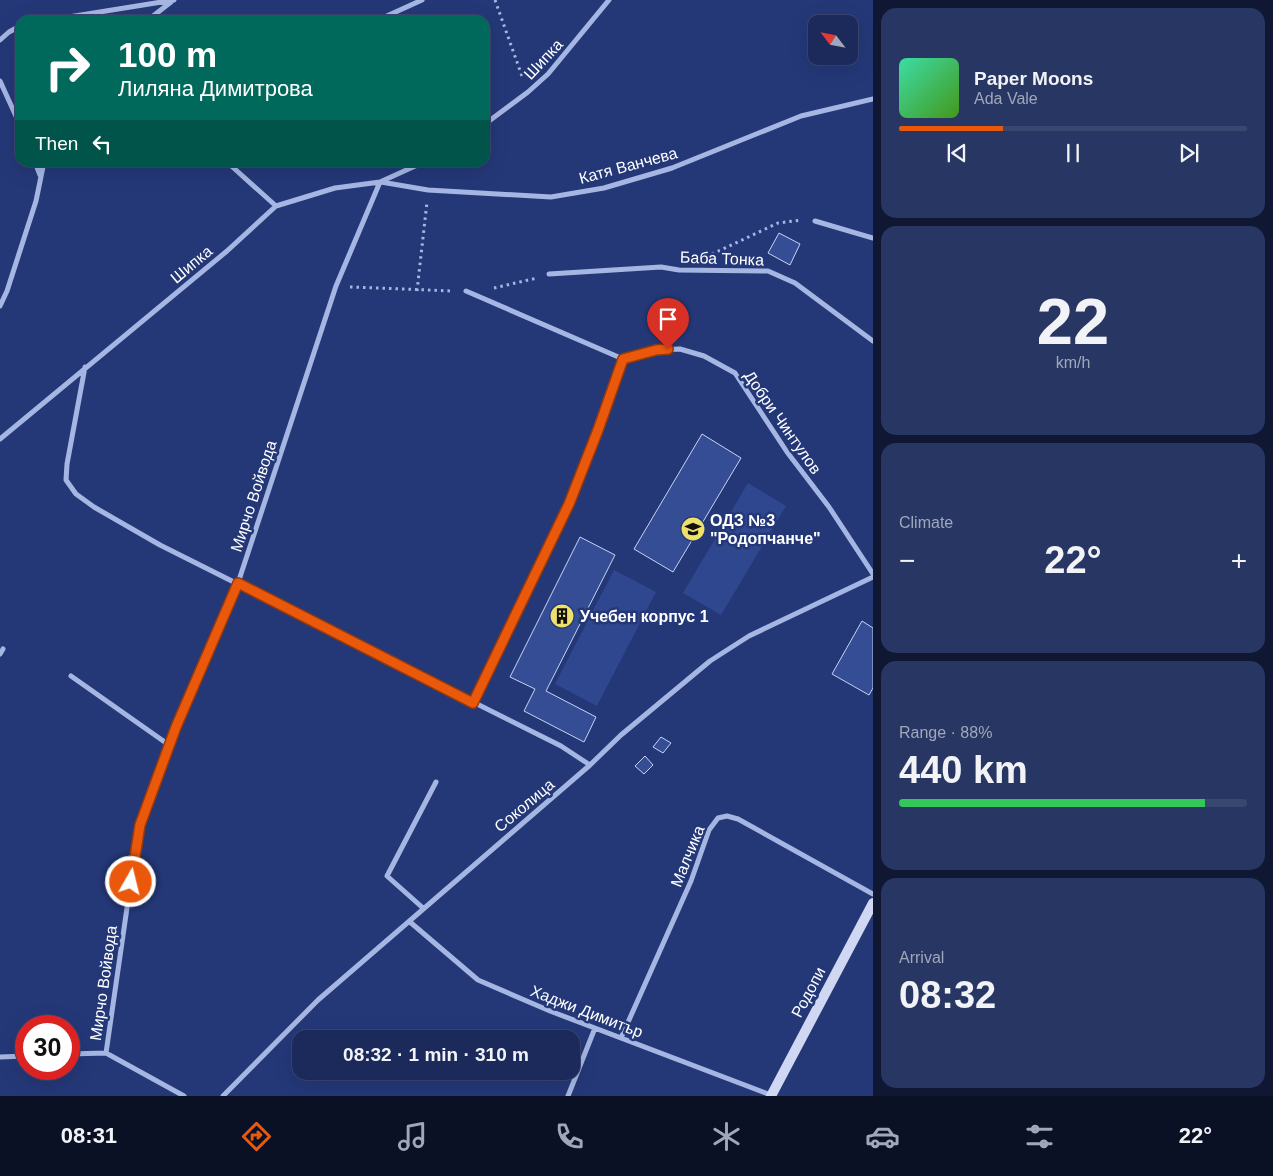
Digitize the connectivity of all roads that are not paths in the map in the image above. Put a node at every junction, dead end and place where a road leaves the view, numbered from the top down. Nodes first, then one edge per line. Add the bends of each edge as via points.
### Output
1 (174, 0) edge
2 (422, 0) edge
3 (609, 0) edge
4 (81, 15) edge
5 (154, 15) edge
6 (389, 15) edge
7 (15, 29) edge
8 (0, 40) edge
9 (0, 81) edge
10 (873, 99) edge
11 (15, 114) edge
12 (490, 120) edge
13 (37, 167) edge
14 (43, 167) edge
15 (233, 167) edge
16 (413, 167) edge
17 (40, 176) junction
18 (380, 182) junction
19 (276, 206) junction
20 (816, 221) road end
21 (873, 238) edge
22 (549, 274) dead end
23 (466, 291) dead end
24 (0, 306) edge
25 (873, 340) edge
26 (623, 359) junction
27 (85, 367) junction
28 (0, 439) edge
29 (873, 576) edge
30 (238, 583) junction
31 (71, 676) dead end
32 (473, 703) junction
33 (169, 745) junction
34 (590, 765) junction
35 (436, 782) dead end
36 (873, 894) edge
37 (873, 903) edge
38 (423, 908) junction
39 (410, 922) junction
40 (595, 1028) junction
41 (621, 1038) junction
42 (106, 1052) junction
43 (80, 1053) edge
44 (15, 1056) edge
45 (0, 1057) edge
46 (771, 1095) edge
47 (184, 1096) edge
48 (223, 1096) edge
49 (568, 1096) edge

1 - 4 street
1 - 5 street
2 - 6 street
3 - 12 street, Шипка via 548,74
7 - 8 street
9 - 11 street
10 - 18 street, Катя Ванчева via 801,116 672,168 604,188 551,197 428,190
13 - 17 street
14 - 17 street
15 - 19 street
16 - 18 street, Шипка
17 - 24 street via 33,210
18 - 19 street, Шипка via 335,188
18 - 30 street, Мирчо Войвода via 336,286
19 - 27 street, Шипка via 227,251
20 - 21 street
22 - 25 street, Баба Тонка via 627,268 768,271 795,283
23 - 26 street
26 - 29 street, Добри Чинтулов via 656,350 680,349 704,356 735,374 786,452 829,507
26 - 32 street via 569,504
27 - 28 street, Шипка
27 - 30 street via 66,480 76,494 94,506 160,545
29 - 34 street, Соколица via 749,636 710,661
30 - 32 street
30 - 33 street, Мирчо Войвода
31 - 33 street
32 - 34 street via 561,746
33 - 42 street, Мирчо Войвода via 140,825
34 - 38 street, Соколица
35 - 38 street via 387,876
36 - 41 street, Малчика via 738,819 718,818 709,830 691,881
37 - 46 street, Родопи
38 - 39 street, Соколица
39 - 40 street, Хаджи Димитър via 478,980
39 - 48 street, Соколица via 318,1000
40 - 41 street, Хаджи Димитър
40 - 49 street
41 - 46 street, Хаджи Димитър
42 - 43 street
42 - 47 street
44 - 45 street

